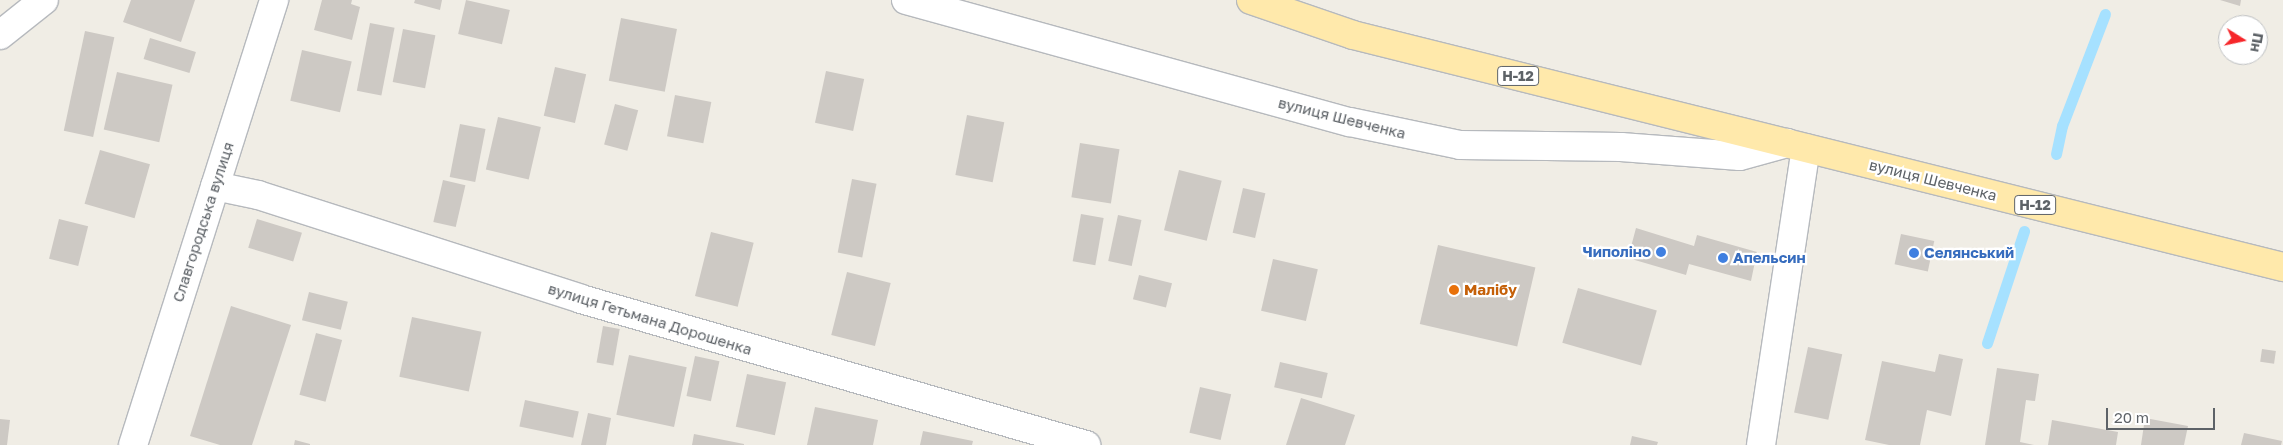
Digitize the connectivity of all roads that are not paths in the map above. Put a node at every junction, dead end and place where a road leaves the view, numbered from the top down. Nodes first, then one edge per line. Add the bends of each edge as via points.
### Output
1 (44, 0) edge
2 (274, 0) edge
3 (906, 0) edge
4 (1251, 0) edge
5 (0, 35) edge
6 (1797, 145) junction
7 (215, 186) junction
8 (2283, 267) edge
9 (133, 445) edge
10 (1086, 445) edge
11 (1761, 445) edge

1 - 5 street
2 - 7 street, Славгородська вулиця
3 - 6 street, вулиця Шевченка via 1350,122 1460,145 1621,147 1740,156
4 - 6 main road, вулиця Шевченка / Н-12 via 1353,35
6 - 8 main road, вулиця Шевченка / Н-12
6 - 11 street
7 - 9 street, Славгородська вулиця
7 - 10 street, вулиця Гетьмана Дорошенка via 258,195 628,313

